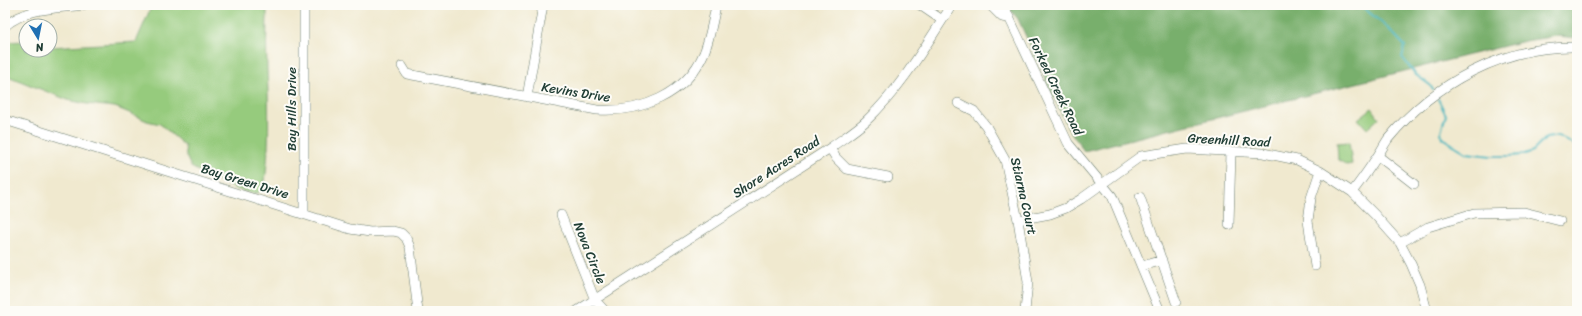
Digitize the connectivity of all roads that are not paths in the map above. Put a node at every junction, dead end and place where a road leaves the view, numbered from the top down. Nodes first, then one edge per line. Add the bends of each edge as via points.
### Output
1 (83, 5) edge
2 (304, 5) edge
3 (543, 5) edge
4 (716, 5) edge
5 (920, 5) edge
6 (952, 5) edge
7 (990, 5) edge
8 (1000, 5) edge
9 (52, 6) edge
10 (1009, 18) junction
11 (942, 20) junction
12 (5, 26) edge
13 (1577, 47) edge
14 (402, 66) dead end
15 (527, 97) junction
16 (958, 103) dead end
17 (5, 120) edge
18 (830, 148) junction
19 (1231, 152) junction
20 (1378, 156) junction
21 (1320, 171) junction
22 (888, 177) dead end
23 (1102, 184) junction
24 (1414, 184) dead end
25 (1352, 192) junction
26 (1140, 197) dead end
27 (304, 213) junction
28 (561, 215) dead end
29 (1018, 220) junction
30 (1560, 221) dead end
31 (1229, 225) dead end
32 (1400, 243) junction
33 (1162, 260) junction
34 (1142, 266) junction
35 (1315, 266) dead end
36 (595, 300) junction
37 (1176, 302) dead end
38 (418, 311) edge
39 (578, 311) edge
40 (605, 311) edge
41 (1025, 311) edge
42 (1160, 311) edge
43 (1427, 311) edge

1 - 9 street
2 - 27 street, Bay Hills Drive
3 - 15 street
4 - 15 street, Kevins Drive via 704,53 695,68 678,86 652,102 613,111
5 - 11 street
6 - 11 street, Shore Acres Road
7 - 10 street via 1002,17
8 - 10 street, Forked Creek Road via 1008,13
9 - 12 street via 27,13
10 - 23 street, Forked Creek Road via 1068,143
11 - 18 street, Shore Acres Road via 883,103
13 - 20 street via 1548,48 1520,54 1482,66 1447,85 1409,116
14 - 15 street, Kevins Drive via 407,74
16 - 29 street, Stiarna Court via 974,111 1004,160
17 - 27 street, Bay Green Drive
18 - 22 street via 847,169
18 - 36 street, Shore Acres Road
19 - 21 street, Greenhill Road via 1263,152 1297,160
19 - 23 street, Greenhill Road via 1187,150 1142,156
19 - 31 street
20 - 24 street
20 - 25 street
21 - 25 street, Greenhill Road
21 - 35 street via 1311,198 1308,221
23 - 29 street, Greenhill Road via 1066,208
23 - 34 street, Forked Creek Road via 1112,196
25 - 32 street, Greenhill Road
26 - 33 street
27 - 38 street, Bay Green Drive via 360,231 401,233 410,247
28 - 36 street, Nova Circle
29 - 41 street, Stiarna Court via 1028,282
30 - 32 street via 1524,212 1474,213 1428,227
32 - 43 street, Greenhill Road via 1416,276
33 - 34 street
33 - 37 street
34 - 42 street, Forked Creek Road
36 - 39 street, Shore Acres Road
36 - 40 street

